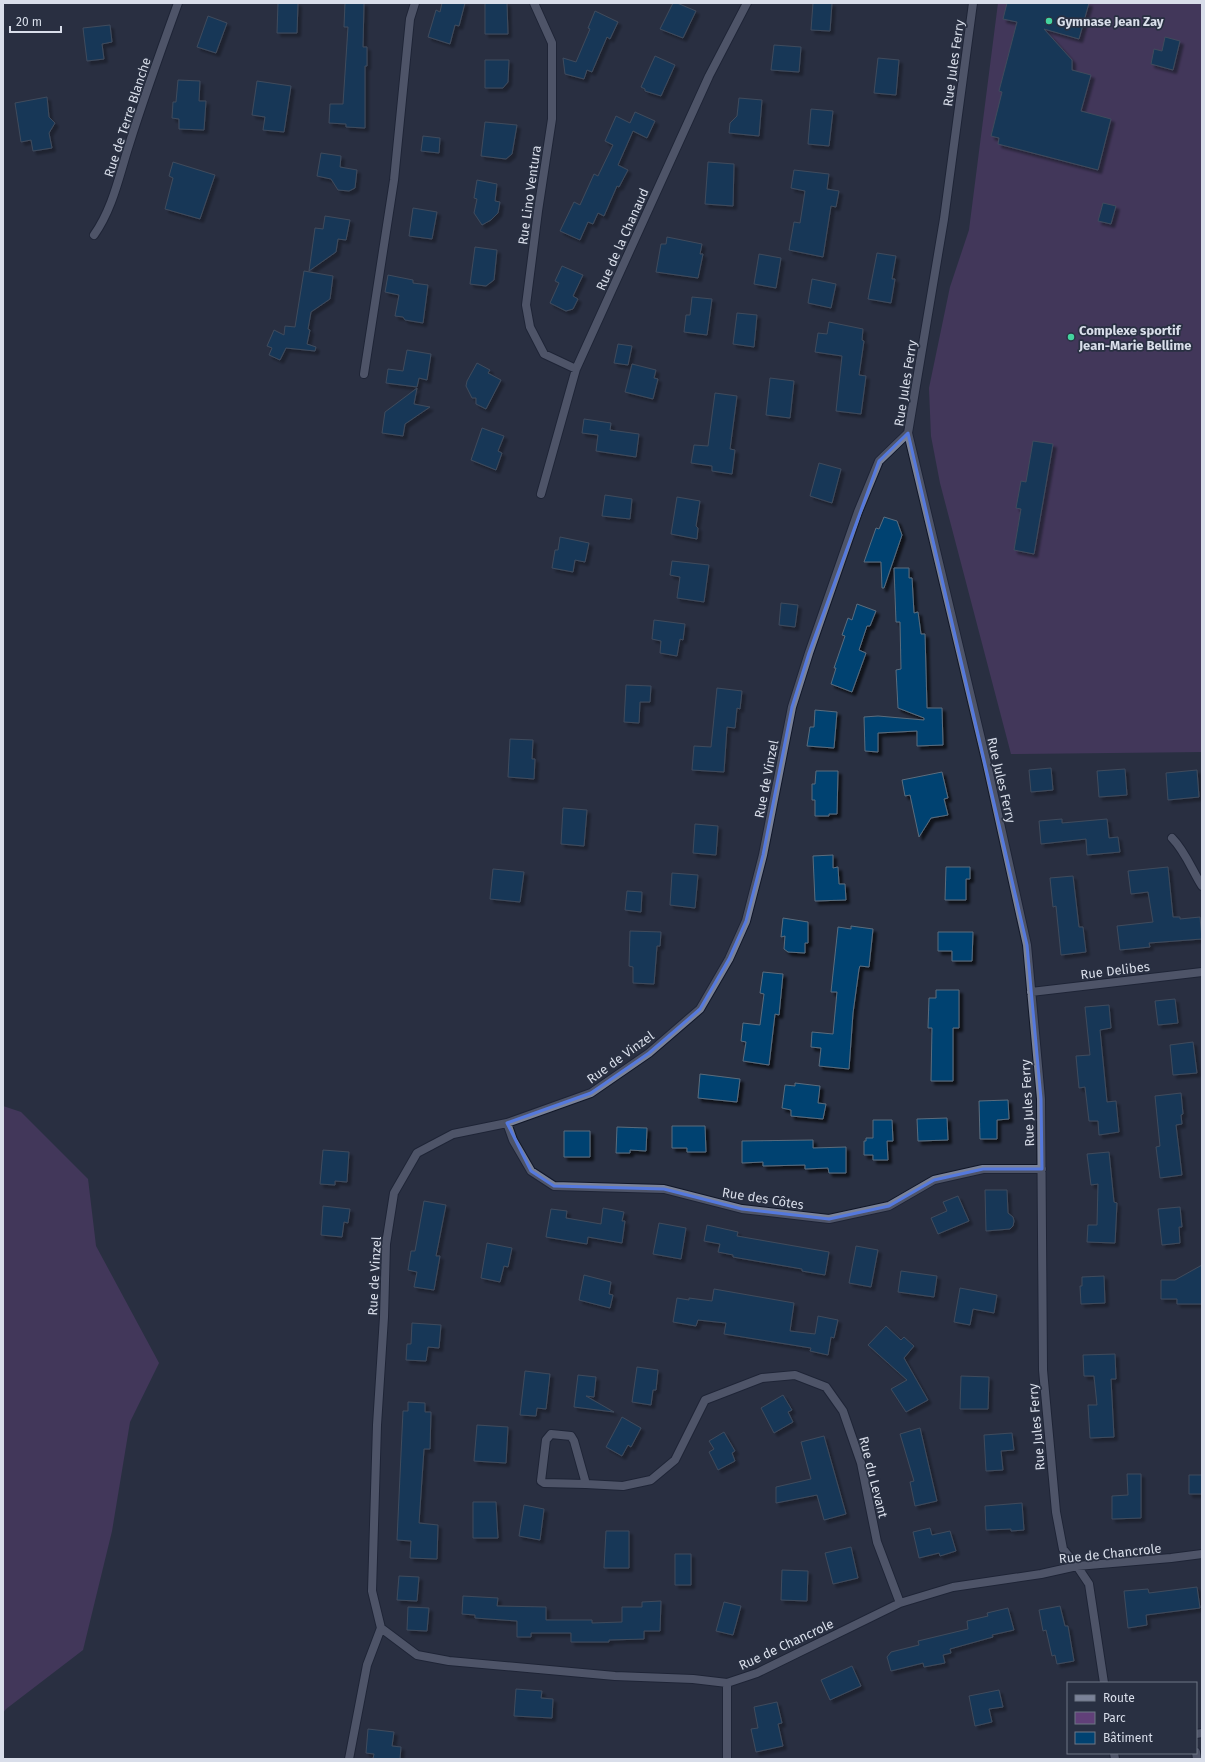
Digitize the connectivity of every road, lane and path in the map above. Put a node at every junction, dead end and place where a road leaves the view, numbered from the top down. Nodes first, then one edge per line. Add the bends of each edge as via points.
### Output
1 (178, 3) edge
2 (415, 3) edge
3 (534, 3) edge
4 (747, 3) edge
5 (973, 3) edge
6 (94, 236) dead end
7 (576, 369) junction
8 (364, 374) dead end
9 (908, 433) junction
10 (541, 494) dead end
11 (1172, 838) dead end
12 (1202, 886) edge
13 (1202, 972) edge
14 (1031, 992) junction
15 (507, 1123) junction
16 (1042, 1169) junction
17 (586, 1484) junction
18 (1202, 1554) edge
19 (1077, 1566) junction
20 (900, 1604) junction
21 (381, 1628) junction
22 (1104, 1682) edge
23 (727, 1684) junction
24 (349, 1759) edge
25 (727, 1759) edge

1 - 6 street, Rue de Terre Blanche via 110,207
2 - 8 street via 410,19 394,180
3 - 7 street, Rue Lino Ventura via 552,43 552,119 526,305 530,327 544,354
4 - 7 street, Rue de la Chanaud via 710,76
5 - 9 street, Rue Jules Ferry via 944,219
7 - 10 street, Rue de la Chanaud
9 - 14 street, Rue Jules Ferry via 1024,930
9 - 15 street, Rue de Vinzel via 879,461 858,512 809,653 792,707 764,855 746,921 729,960 700,1009 649,1053 591,1093
11 - 12 street via 1181,847
13 - 14 street, Rue Delibes
14 - 16 street, Rue Jules Ferry via 1041,1099
15 - 16 street, Rue des Côtes via 513,1140 531,1171 554,1186 664,1189 742,1209 829,1219 889,1206 934,1180 983,1168
15 - 21 street, Rue de Vinzel via 453,1134 417,1153 394,1193 386,1244 372,1591
16 - 19 street, Rue Jules Ferry via 1044,1386 1056,1512 1063,1549
17 - 17 street, Rue du Levant via 571,1436 551,1434 546,1440 542,1481 544,1484
17 - 20 street, Rue du Levant via 623,1486 651,1480 675,1460 705,1400 762,1378 795,1375 826,1387 843,1411 861,1463 877,1542
18 - 19 street, Rue de Chancrole
19 - 20 street, Rue de Chancrole via 953,1587
19 - 22 street, Rue Jules Ferry via 1089,1584
20 - 23 street, Rue de Chancrole via 757,1673
21 - 23 street, Rue de Chancrole via 417,1655 449,1661 615,1676 693,1679
21 - 24 street via 367,1665
23 - 25 street

